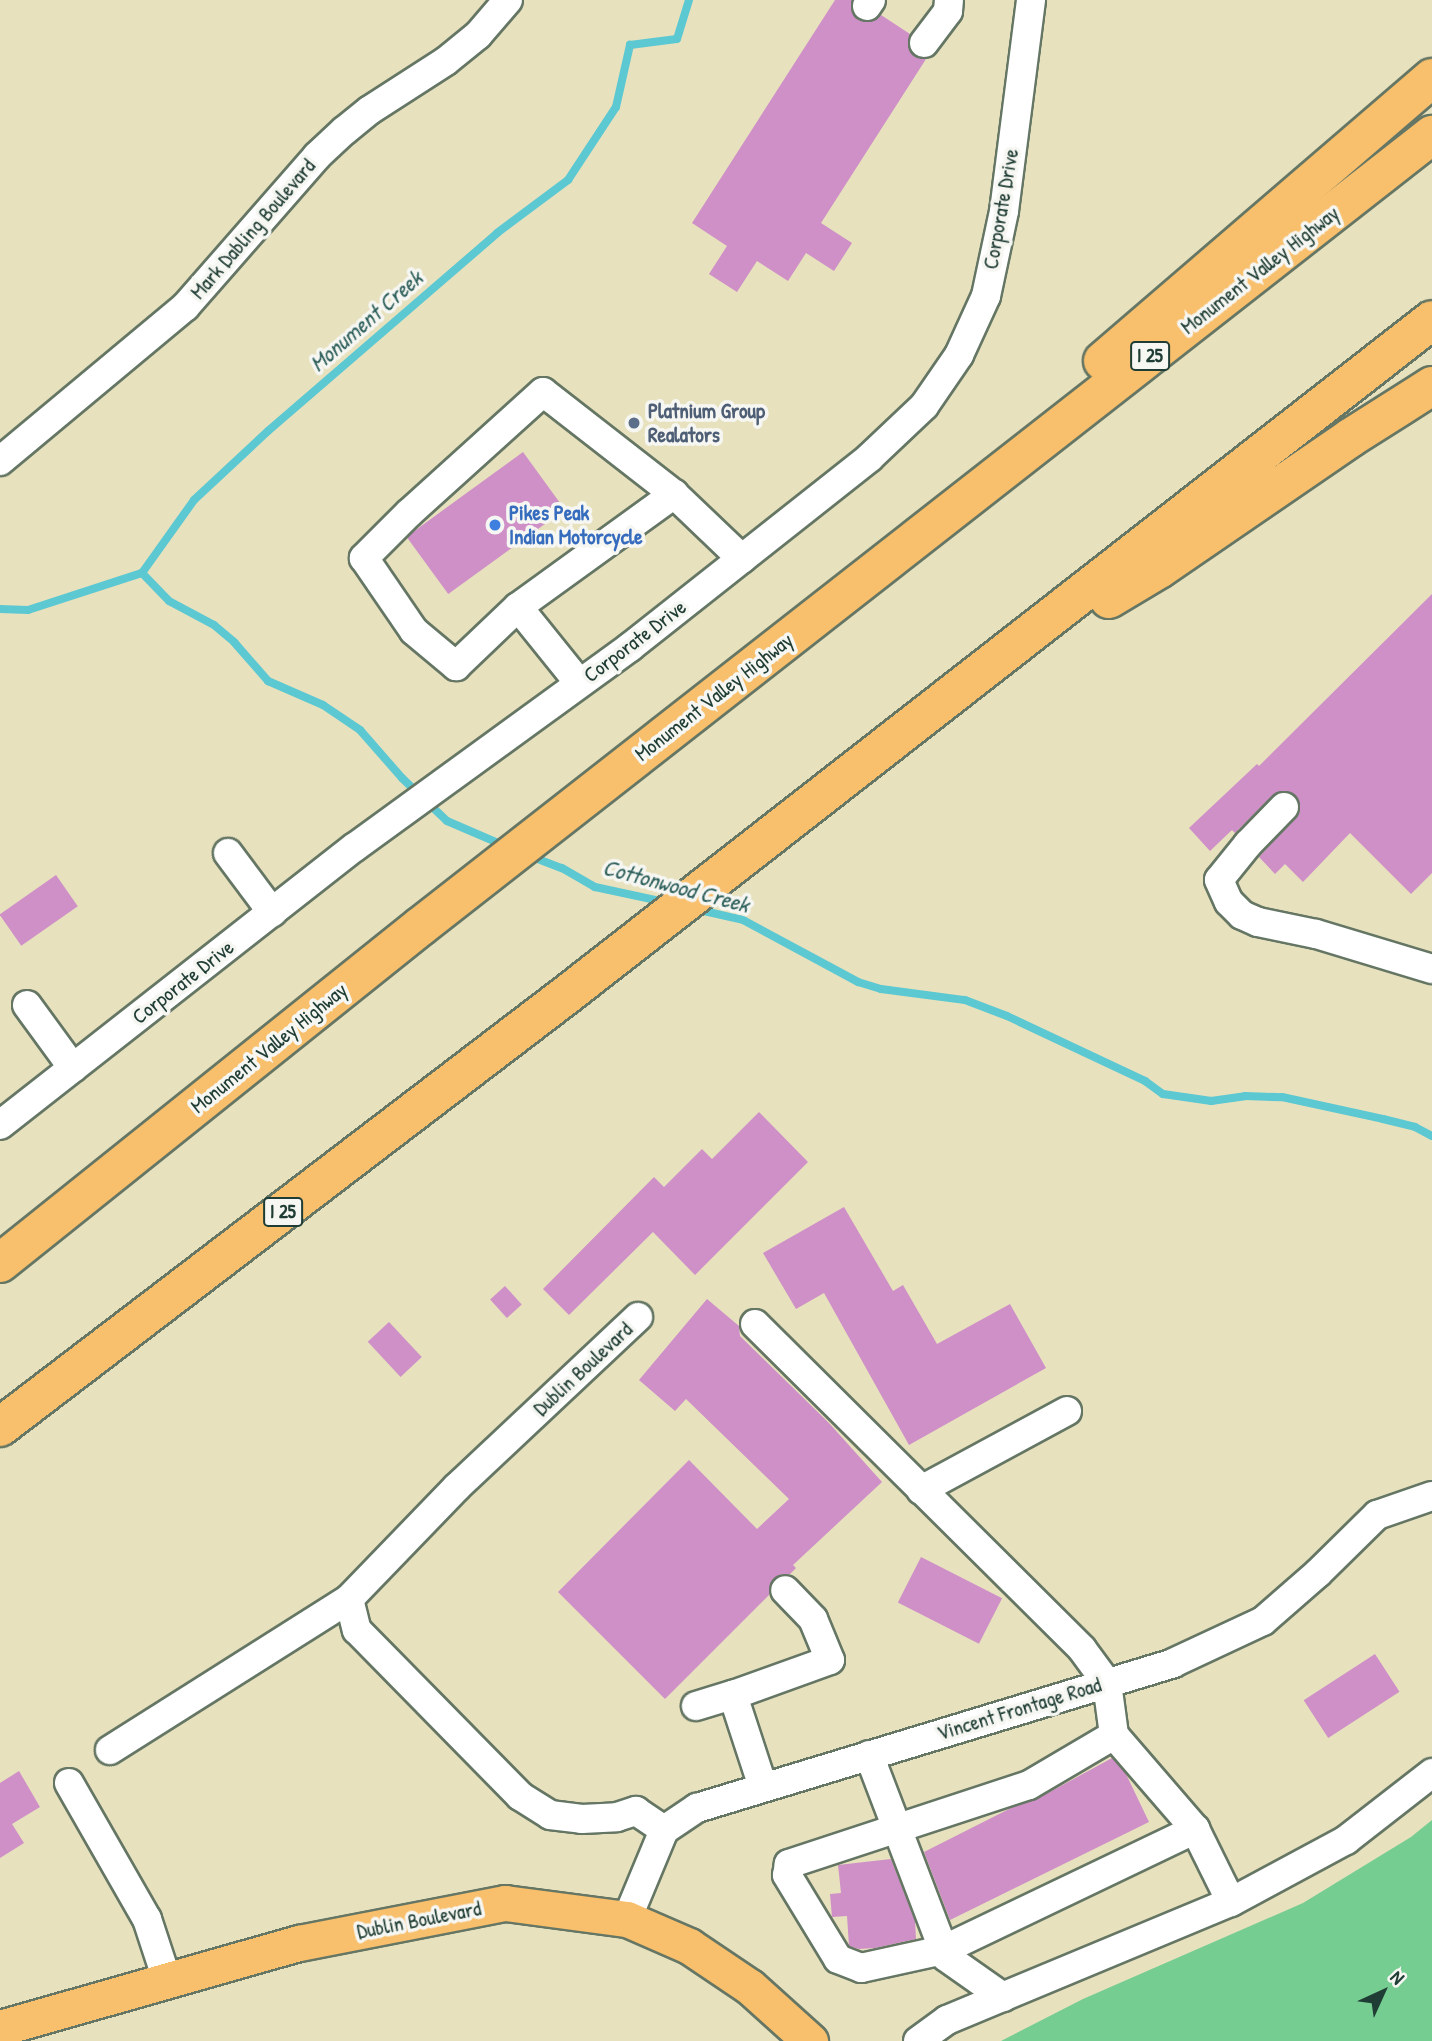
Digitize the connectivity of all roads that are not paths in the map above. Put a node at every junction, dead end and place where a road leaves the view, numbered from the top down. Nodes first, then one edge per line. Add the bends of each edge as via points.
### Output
1 (508, 0) edge
2 (949, 0) edge
3 (1031, 0) edge
4 (924, 43) dead end
5 (1432, 78) edge
6 (1432, 135) edge
7 (1432, 320) edge
8 (1432, 386) edge
9 (0, 461) edge
10 (674, 494) junction
11 (742, 558) junction
12 (867, 578) junction
13 (517, 607) junction
14 (977, 676) junction
15 (579, 683) junction
16 (1284, 807) dead end
17 (228, 853) dead end
18 (272, 912) junction
19 (1432, 969) edge
20 (27, 1005) dead end
21 (73, 1068) junction
22 (0, 1125) edge
23 (0, 1263) edge
24 (638, 1317) dead end
25 (755, 1324) dead end
26 (1068, 1410) dead end
27 (0, 1427) edge
28 (921, 1490) junction
29 (1432, 1496) edge
30 (785, 1590) dead end
31 (349, 1599) junction
32 (1107, 1683) junction
33 (733, 1695) junction
34 (696, 1706) dead end
35 (1114, 1735) junction
36 (110, 1750) dead end
37 (869, 1755) junction
38 (1432, 1773) edge
39 (69, 1783) dead end
40 (763, 1787) junction
41 (897, 1828) junction
42 (1195, 1829) junction
43 (664, 1830) junction
44 (1231, 1902) junction
45 (627, 1919) junction
46 (943, 1950) junction
47 (167, 1980) junction
48 (1003, 1997) junction
49 (0, 2028) edge
50 (810, 2041) edge
51 (918, 2041) edge

1 - 9 street, Mark Dabling Boulevard via 478,35 446,61 344,131 185,307
2 - 4 street via 948,10
3 - 11 street, Corporate Drive via 1004,211 986,296 959,355 924,406 869,458
5 - 12 highway via 1051,405
6 - 12 highway, Monument Valley Highway / I 25
7 - 14 highway, I 25
8 - 14 highway via 1159,569
10 - 11 street
10 - 13 street
10 - 13 street via 543,392 364,558 414,631 456,666
11 - 15 street, Corporate Drive
12 - 23 highway, Monument Valley Highway / I 25
13 - 15 street
14 - 27 highway, I 25
15 - 18 street, Corporate Drive
16 - 19 street via 1219,880 1228,902 1258,922
17 - 18 street
18 - 21 street, Corporate Drive
20 - 21 street
21 - 22 street, Corporate Drive
24 - 31 street, Dublin Boulevard via 457,1487
25 - 28 street
26 - 28 street
28 - 32 street via 1082,1649
29 - 32 street, Vincent Frontage Road via 1377,1515 1263,1621 1173,1663
30 - 33 street via 813,1619 830,1660
31 - 36 street, Dublin Boulevard
31 - 43 street via 357,1630 520,1796 550,1815 582,1819 636,1811
32 - 35 street
32 - 37 street, Vincent Frontage Road
33 - 34 street
33 - 40 street
35 - 41 street via 1029,1785
35 - 42 street
37 - 40 street, Vincent Frontage Road
37 - 41 street
38 - 44 street via 1346,1840
39 - 47 street via 148,1919
40 - 43 street, Vincent Frontage Road via 697,1808
41 - 46 street
41 - 46 street via 789,1864 786,1875 838,1959 862,1968
42 - 44 street
42 - 46 street
43 - 45 street
44 - 48 street
45 - 47 main road, Dublin Boulevard via 505,1903 299,1943
45 - 50 main road, Dublin Boulevard via 689,1946 750,1987
46 - 48 street
47 - 49 main road, Dublin Boulevard
48 - 51 street via 947,2021

